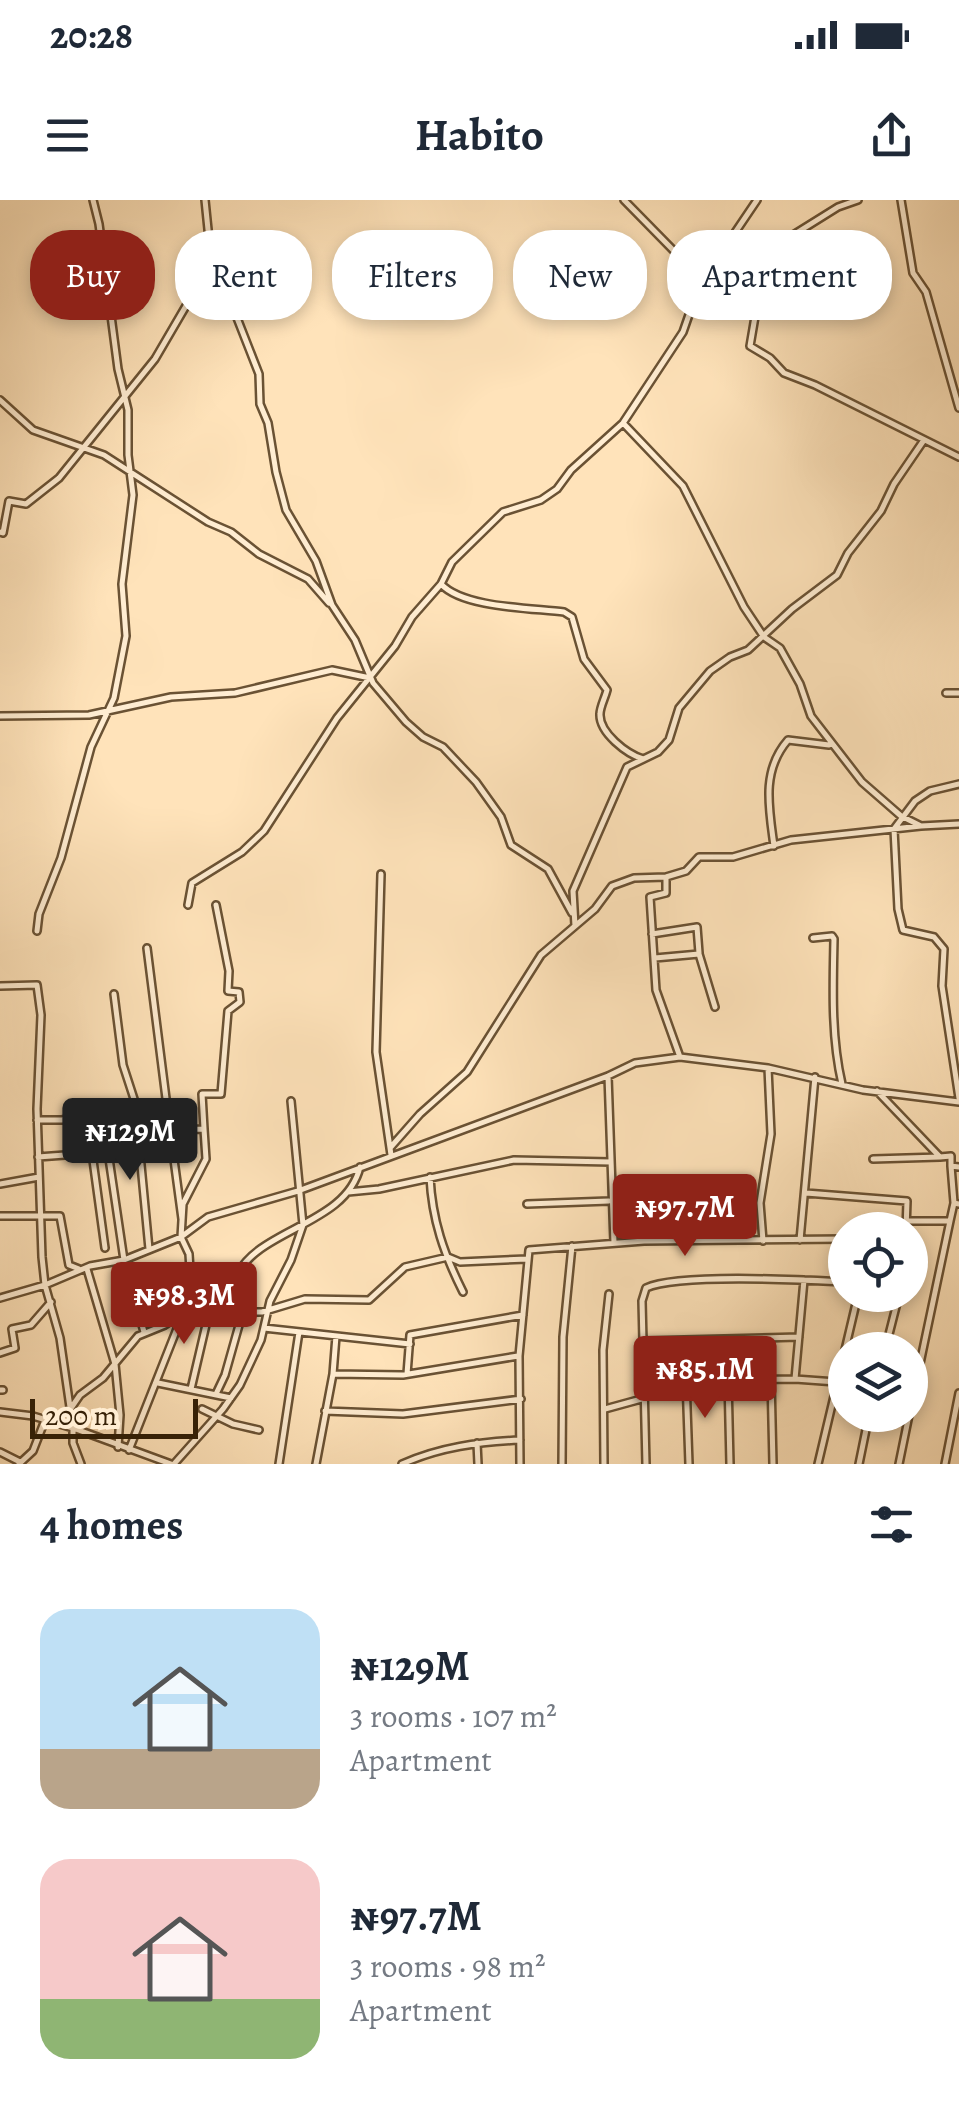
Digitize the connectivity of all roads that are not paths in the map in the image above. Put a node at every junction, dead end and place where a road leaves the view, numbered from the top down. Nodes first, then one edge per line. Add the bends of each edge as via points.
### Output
1 (93, 200) edge
2 (205, 200) edge
3 (624, 200) edge
4 (757, 200) edge
5 (858, 200) edge
6 (902, 200) edge
7 (208, 230) edge
8 (737, 230) edge
9 (801, 230) edge
10 (667, 244) edge
11 (178, 320) edge
12 (238, 320) edge
13 (687, 320) edge
14 (754, 320) edge
15 (126, 396) junction
16 (0, 400) edge
17 (959, 408) edge
18 (623, 424) junction
19 (924, 440) junction
20 (83, 448) junction
21 (959, 457) edge
22 (130, 472) junction
23 (0, 532) edge
24 (441, 584) junction
25 (332, 605) junction
26 (764, 637) junction
27 (370, 678) junction
28 (946, 693) dead end
29 (959, 693) edge
30 (108, 710) junction
31 (0, 716) edge
32 (832, 746) junction
33 (643, 759) junction
34 (959, 784) edge
35 (901, 816) junction
36 (959, 824) edge
37 (922, 826) junction
38 (894, 829) junction
39 (774, 846) junction
40 (381, 874) dead end
41 (666, 877) junction
42 (188, 905) dead end
43 (216, 905) dead end
44 (572, 913) junction
45 (574, 926) junction
46 (38, 931) dead end
47 (652, 934) junction
48 (813, 938) dead end
49 (147, 948) dead end
50 (699, 954) junction
51 (656, 958) junction
52 (0, 986) edge
53 (114, 994) dead end
54 (714, 1007) dead end
55 (680, 1056) junction
56 (768, 1068) junction
57 (608, 1076) junction
58 (814, 1077) junction
59 (842, 1084) junction
60 (877, 1091) junction
61 (959, 1100) edge
62 (291, 1101) dead end
63 (37, 1120) junction
64 (204, 1129) junction
65 (170, 1130) junction
66 (390, 1152) junction
67 (38, 1157) junction
68 (940, 1157) junction
69 (873, 1159) dead end
70 (611, 1162) junction
71 (360, 1166) junction
72 (955, 1166) edge
73 (39, 1177) junction
74 (430, 1177) junction
75 (0, 1184) edge
76 (298, 1191) junction
77 (348, 1192) junction
78 (806, 1192) junction
79 (610, 1200) junction
80 (527, 1204) dead end
81 (956, 1204) edge
82 (907, 1212) edge
83 (0, 1216) edge
84 (41, 1216) junction
85 (182, 1219) junction
86 (928, 1221) edge
87 (950, 1221) junction
88 (303, 1225) junction
89 (181, 1236) junction
90 (828, 1239) edge
91 (762, 1240) junction
92 (800, 1240) junction
93 (614, 1243) junction
94 (572, 1246) junction
95 (105, 1248) dead end
96 (150, 1249) junction
97 (446, 1257) junction
98 (527, 1259) junction
99 (124, 1260) junction
100 (84, 1269) junction
101 (804, 1280) junction
102 (828, 1281) edge
103 (45, 1286) junction
104 (463, 1292) dead end
105 (187, 1293) junction
106 (609, 1294) dead end
107 (0, 1298) edge
108 (50, 1302) junction
109 (267, 1309) junction
110 (184, 1310) junction
111 (244, 1311) junction
112 (209, 1312) junction
113 (523, 1315) junction
114 (264, 1328) junction
115 (144, 1332) junction
116 (299, 1332) junction
117 (927, 1332) edge
118 (336, 1336) junction
119 (799, 1338) junction
120 (644, 1340) junction
121 (410, 1344) junction
122 (0, 1353) edge
123 (520, 1356) junction
124 (115, 1364) junction
125 (333, 1374) junction
126 (407, 1374) junction
127 (771, 1379) junction
128 (794, 1379) junction
129 (686, 1380) junction
130 (728, 1380) junction
131 (645, 1381) junction
132 (828, 1381) edge
133 (158, 1383) junction
134 (192, 1389) junction
135 (959, 1393) edge
136 (216, 1394) junction
137 (231, 1398) junction
138 (645, 1398) junction
139 (521, 1399) junction
140 (202, 1409) dead end
141 (604, 1409) junction
142 (325, 1411) junction
143 (0, 1412) edge
144 (68, 1412) junction
145 (218, 1416) junction
146 (828, 1418) edge
147 (45, 1420) junction
148 (73, 1428) junction
149 (258, 1430) dead end
150 (866, 1432) edge
151 (906, 1432) edge
152 (520, 1440) junction
153 (477, 1443) junction
154 (118, 1446) junction
155 (129, 1450) junction
156 (0, 1452) edge
157 (20, 1463) edge
158 (80, 1464) edge
159 (172, 1464) edge
160 (280, 1464) edge
161 (316, 1464) edge
162 (402, 1464) edge
163 (478, 1464) edge
164 (520, 1464) edge
165 (562, 1464) edge
166 (604, 1464) edge
167 (646, 1464) edge
168 (689, 1464) edge
169 (730, 1464) edge
170 (773, 1464) edge
171 (818, 1464) edge
172 (859, 1464) edge
173 (899, 1464) edge
174 (945, 1464) edge

1 - 15 street
2 - 7 street
3 - 10 street
4 - 8 street
5 - 9 street
6 - 17 street via 914,273 926,292
11 - 15 street
12 - 25 street via 259,374 286,510
13 - 18 street
14 - 19 street via 750,346 784,374
15 - 20 street
15 - 22 street
16 - 20 street via 33,430
18 - 24 street via 541,500 503,512 452,562
18 - 26 street via 683,486
19 - 21 street
19 - 26 street via 837,575
20 - 22 street
20 - 23 street via 38,496 26,504 8,501
22 - 25 street via 308,579
22 - 30 street via 134,496 122,584 126,636
24 - 27 street
24 - 33 street via 482,602 572,617 584,659 607,690 602,723 617,744
25 - 27 street
26 - 32 street via 780,648
26 - 33 street via 710,672 679,708 669,740
27 - 30 street via 332,670 236,693
27 - 42 street via 264,831 192,883
27 - 44 street via 406,722 443,747 476,782 512,844 548,869
28 - 29 street
30 - 31 street
30 - 46 street via 38,914
32 - 35 street
32 - 39 street via 788,740 778,751 768,798
33 - 44 street via 627,767 619,782 573,890
34 - 35 street via 930,791
35 - 37 street
35 - 38 street
36 - 37 street
37 - 38 street
38 - 39 street
38 - 61 street via 903,930 934,936 944,949 942,986
39 - 41 street via 699,857
40 - 66 street via 376,1052
41 - 45 street via 612,886
41 - 47 street via 666,892 650,897
43 - 64 street via 228,992 238,992 240,1002 228,1011 220,1094 202,1094
44 - 45 street
45 - 66 street via 540,954 467,1072
47 - 50 street via 697,927
47 - 51 street
48 - 59 street via 834,939
49 - 65 street
50 - 51 street
50 - 54 street
51 - 55 street via 656,990
52 - 63 street via 37,985
53 - 96 street via 135,1102
55 - 56 street
55 - 57 street via 635,1063
56 - 58 street
56 - 91 street via 771,1134 760,1203
57 - 66 street
57 - 70 street
58 - 59 street
58 - 78 street
59 - 60 street
60 - 61 street
60 - 68 street
62 - 76 street
63 - 67 street
63 - 99 street via 102,1111
64 - 65 street
64 - 85 street via 206,1158
65 - 85 street
66 - 71 street
67 - 73 street
67 - 95 street via 92,1153
68 - 69 street
68 - 72 street via 951,1156
70 - 74 street via 514,1160
70 - 79 street
71 - 76 street
71 - 77 street
72 - 81 street
73 - 75 street
73 - 84 street
74 - 77 street
74 - 97 street
76 - 88 street
76 - 89 street via 208,1217
77 - 88 street
78 - 82 street via 907,1201
78 - 92 street
79 - 80 street
79 - 93 street
81 - 87 street
83 - 84 street
84 - 100 street via 60,1216 69,1266
84 - 103 street
85 - 89 street
86 - 87 street
87 - 117 street
88 - 105 street via 254,1253 237,1275 207,1292
88 - 109 street
89 - 96 street
89 - 105 street via 190,1254
90 - 92 street
91 - 92 street
91 - 93 street
93 - 94 street
94 - 98 street via 533,1248
94 - 165 street
96 - 99 street
97 - 98 street
97 - 104 street
97 - 109 street via 405,1267 368,1300 305,1298
98 - 113 street
99 - 100 street
99 - 115 street
100 - 103 street
100 - 124 street
101 - 102 street
101 - 119 street
101 - 120 street via 653,1285 643,1293
103 - 107 street
103 - 108 street
105 - 110 street
106 - 141 street
108 - 122 street via 32,1325 12,1328 15,1348
108 - 144 street
109 - 111 street
109 - 114 street
110 - 112 street
110 - 115 street
110 - 133 street
111 - 112 street
111 - 136 street
112 - 134 street
113 - 121 street via 410,1335
113 - 123 street
114 - 116 street
114 - 137 street
115 - 124 street
116 - 118 street
116 - 160 street
118 - 121 street
118 - 125 street
119 - 120 street
119 - 128 street
120 - 131 street
121 - 126 street
123 - 126 street
123 - 139 street
124 - 144 street
124 - 154 street
125 - 126 street
125 - 142 street
127 - 128 street
127 - 130 street
127 - 170 street
128 - 132 street
129 - 130 street
129 - 131 street
129 - 168 street
130 - 169 street
131 - 138 street
133 - 134 street
133 - 155 street
134 - 136 street
135 - 174 street
136 - 137 street
137 - 145 street
138 - 141 street
138 - 167 street
139 - 142 street via 403,1414
139 - 152 street
140 - 145 street
141 - 166 street
142 - 161 street
143 - 147 street
144 - 148 street
145 - 149 street
145 - 159 street
146 - 171 street
147 - 148 street
147 - 157 street via 33,1451
148 - 154 street
148 - 158 street
150 - 172 street
151 - 173 street
152 - 153 street
152 - 164 street
153 - 162 street
153 - 163 street
154 - 155 street
155 - 159 street
156 - 157 street

